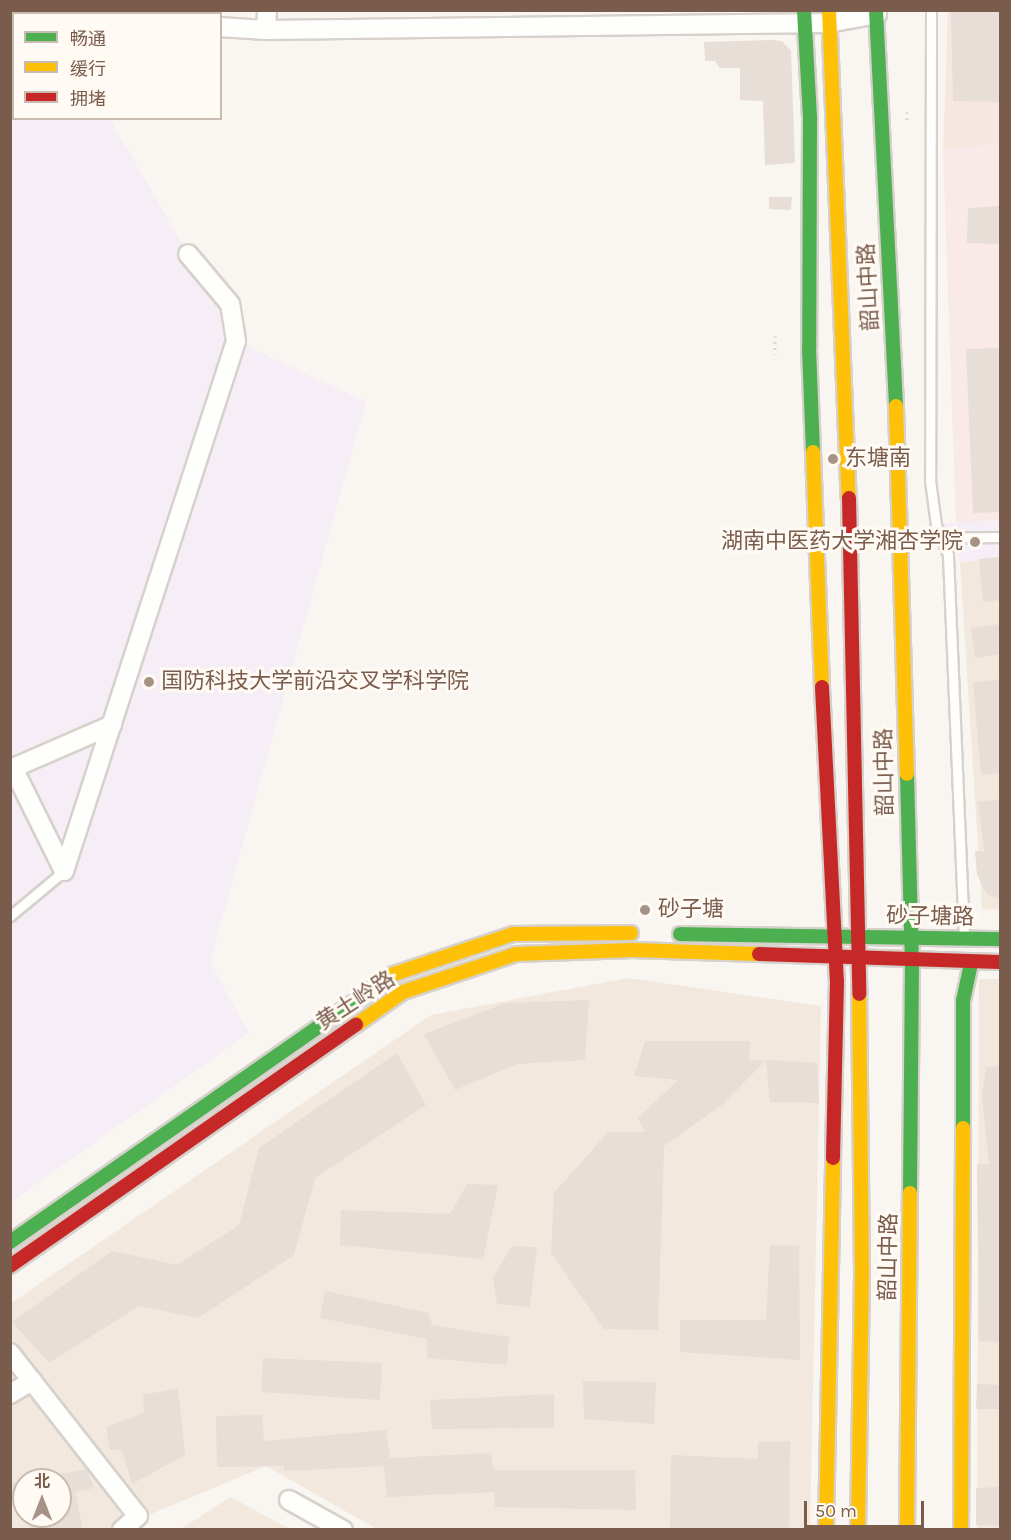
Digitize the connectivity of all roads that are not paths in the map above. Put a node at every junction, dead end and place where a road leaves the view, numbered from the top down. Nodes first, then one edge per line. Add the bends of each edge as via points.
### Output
1 (267, 10) edge
2 (931, 10) edge
3 (876, 12) edge
4 (829, 15) edge
5 (513, 17) edge
6 (804, 17) edge
7 (363, 19) edge
8 (222, 27) edge
9 (266, 30) junction
10 (188, 254) dead end
11 (1000, 537) edge
12 (900, 538) junction
13 (941, 538) junction
14 (112, 725) junction
15 (64, 871) junction
16 (10, 916) edge
17 (647, 933) dead end
18 (670, 934) dead end
19 (833, 936) junction
20 (858, 937) junction
21 (910, 938) junction
22 (964, 939) junction
23 (1000, 939) edge
24 (833, 956) junction
25 (859, 956) junction
26 (912, 962) junction
27 (972, 962) junction
28 (1000, 962) edge
29 (10, 1242) edge
30 (10, 1266) edge
31 (10, 1353) edge
32 (32, 1381) junction
33 (10, 1394) edge
34 (289, 1500) dead end
35 (122, 1530) edge
36 (343, 1530) edge
37 (826, 1530) edge
38 (858, 1530) edge
39 (907, 1530) edge
40 (961, 1530) edge

1 - 9 street
2 - 13 lane via 930,480
3 - 4 street
3 - 12 street, 韶山中路
4 - 6 street
4 - 20 street, 韶山中路 via 847,432
5 - 6 street
5 - 7 street
6 - 19 street via 810,117 809,348
7 - 9 street
8 - 9 street
10 - 14 street via 230,304 236,340
11 - 13 lane
12 - 13 lane
12 - 21 street, 韶山中路
13 - 22 lane via 948,555
14 - 15 street
14 - 15 street via 13,768
15 - 16 lane
17 - 29 street, 黄土岭路 via 513,934 394,974
18 - 19 street
19 - 20 street
19 - 24 street
20 - 21 street, 砂子塘路
20 - 25 street, 韶山中路
21 - 22 street, 砂子塘路
21 - 26 street, 韶山中路
22 - 23 street, 砂子塘路
24 - 25 street, 黄土岭路
24 - 30 street, 黄土岭路 via 633,950 516,954 403,992
24 - 37 street via 837,981
25 - 26 street, 砂子塘路
25 - 38 street, 韶山中路 via 862,1272
26 - 27 street, 砂子塘路
26 - 39 street, 韶山中路
27 - 28 street, 砂子塘路
27 - 40 street via 963,1001
31 - 32 street
32 - 33 street
32 - 35 street via 138,1516
34 - 36 street

